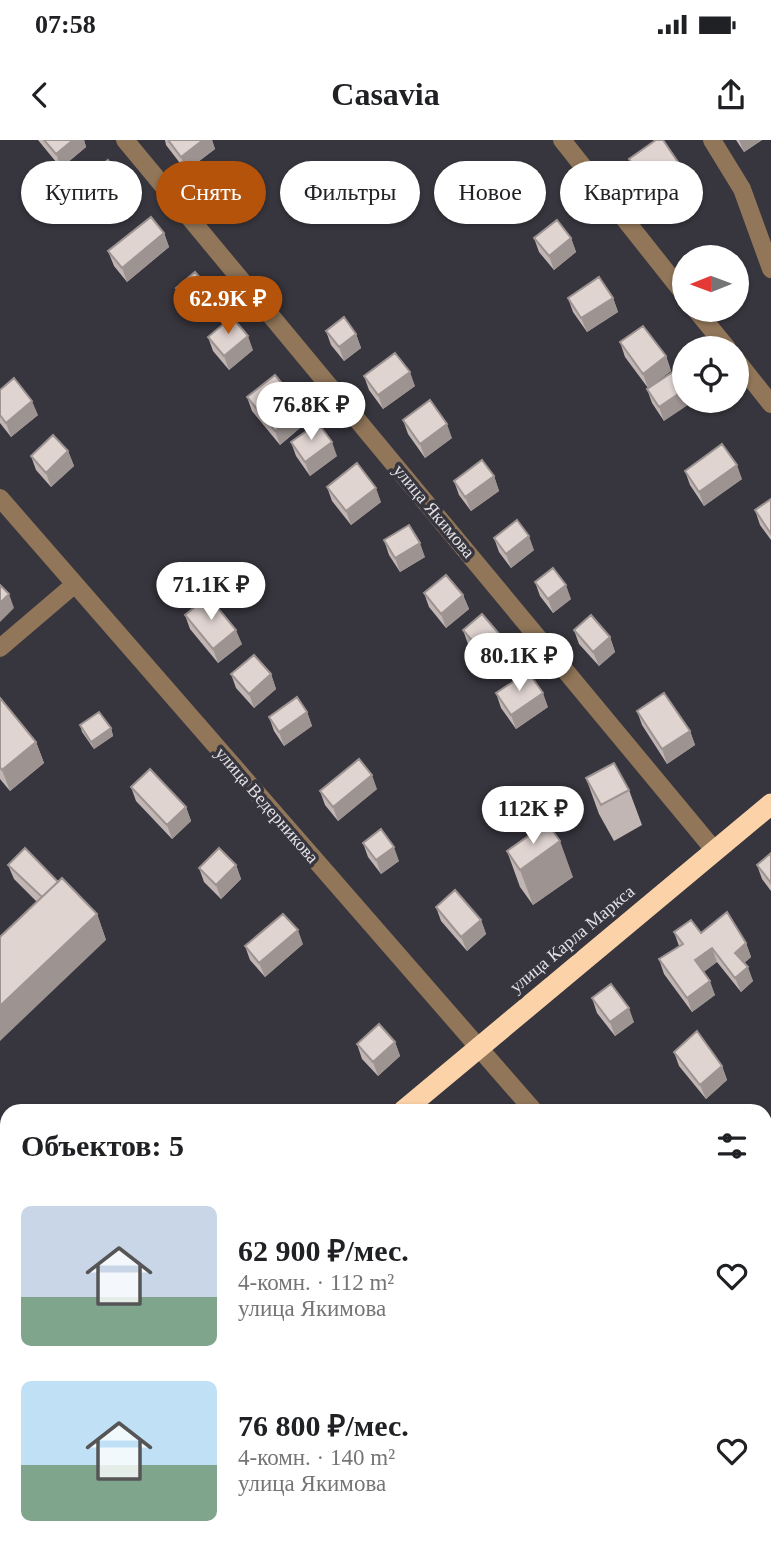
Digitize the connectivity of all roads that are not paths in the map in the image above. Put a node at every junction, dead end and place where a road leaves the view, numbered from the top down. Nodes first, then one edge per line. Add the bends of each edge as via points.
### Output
1 (125, 140) edge
2 (562, 140) edge
3 (712, 140) edge
4 (771, 269) edge
5 (672, 280) edge
6 (706, 322) edge
7 (717, 336) edge
8 (749, 376) edge
9 (771, 404) edge
10 (0, 498) edge
11 (75, 584) junction
12 (0, 648) edge
13 (771, 804) edge
14 (715, 850) junction
15 (478, 1046) junction
16 (411, 1104) edge
17 (528, 1104) edge

1 - 14 street, улица Якимова
2 - 5 street
3 - 4 street via 742,189
6 - 7 street
8 - 9 street
10 - 11 street, улица Ведерникова
11 - 12 street
11 - 15 street, улица Ведерникова
13 - 14 highway, улица Карла Маркса
14 - 15 highway, улица Карла Маркса
15 - 16 highway, улица Карла Маркса
15 - 17 street, улица Ведерникова

